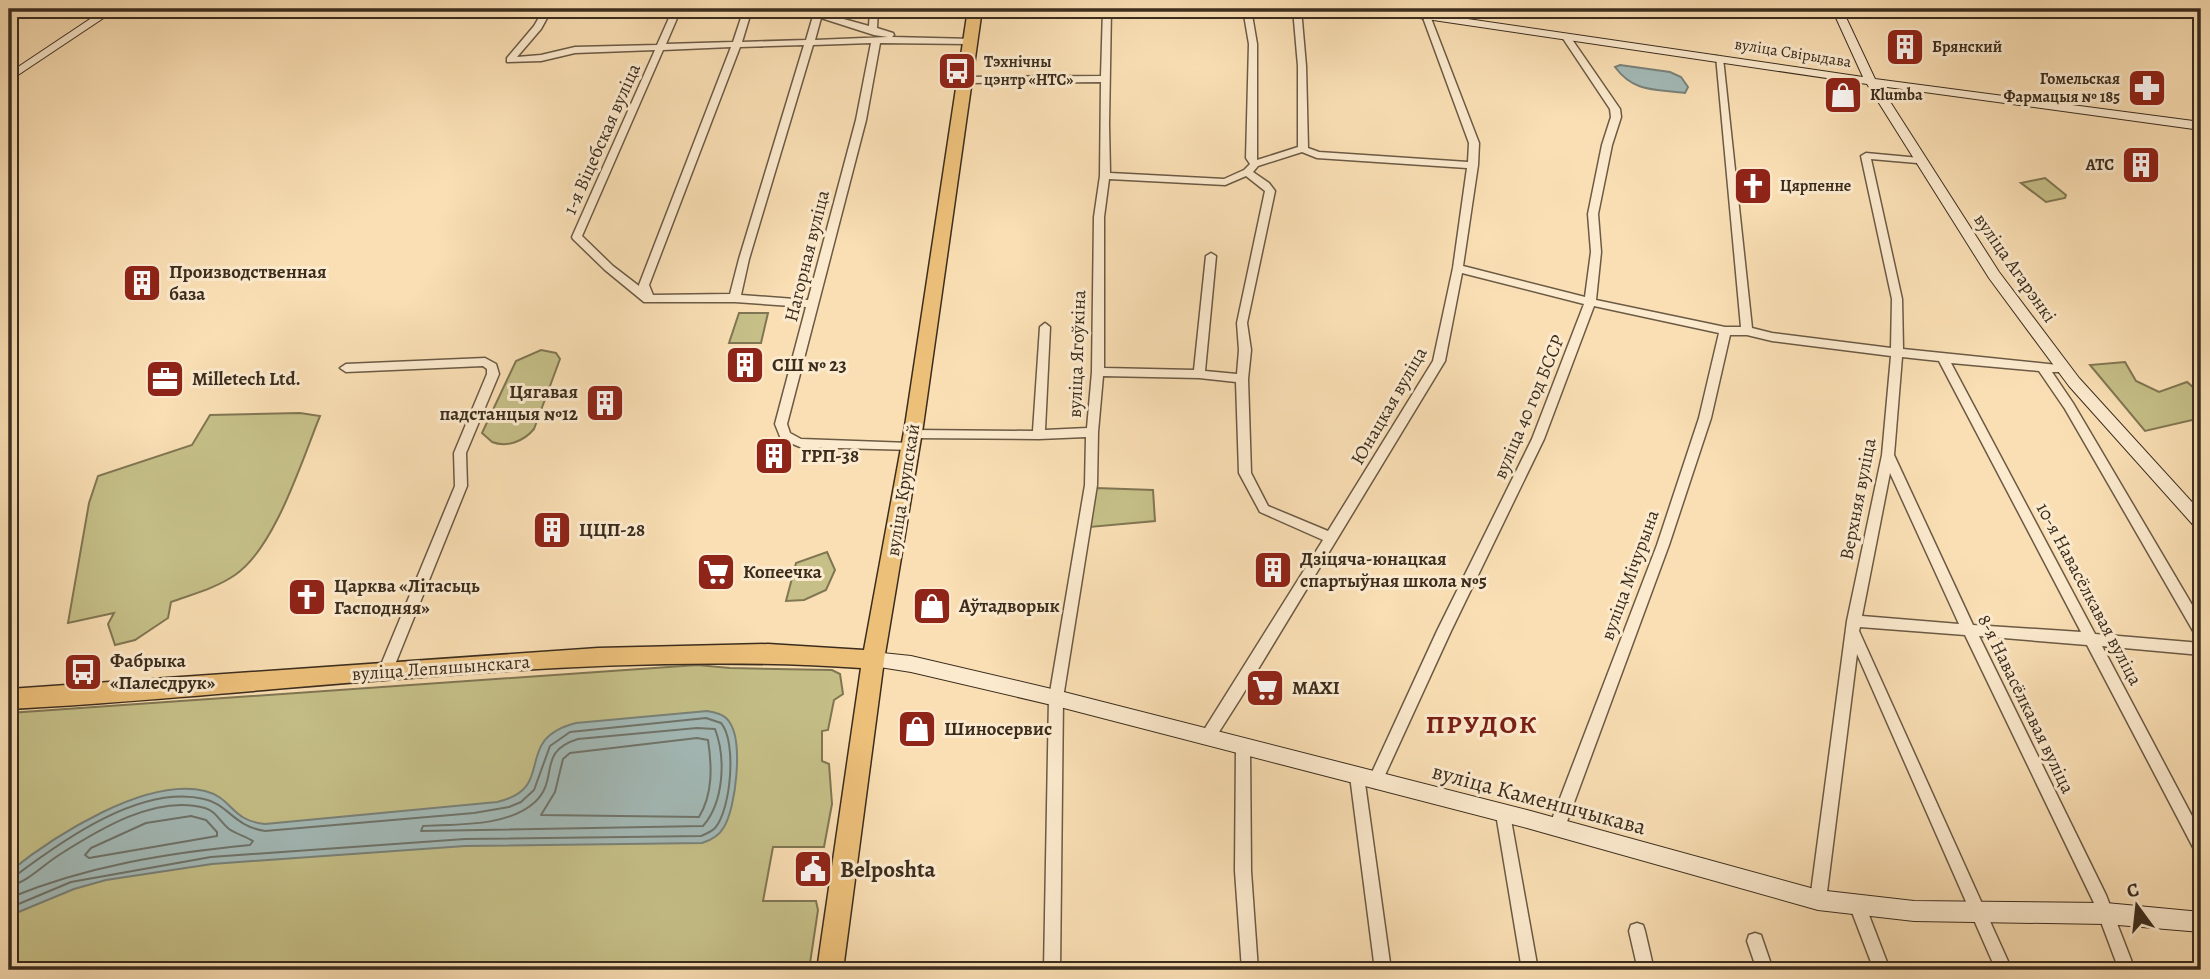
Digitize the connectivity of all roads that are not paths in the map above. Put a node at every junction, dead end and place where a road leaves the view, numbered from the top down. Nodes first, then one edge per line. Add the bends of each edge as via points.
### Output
1 (112, 9) edge
2 (548, 9) edge
3 (677, 9) edge
4 (748, 9) edge
5 (797, 9) edge
6 (874, 9) edge
7 (975, 9) edge
8 (1107, 9) edge
9 (1247, 9) edge
10 (1297, 9) edge
11 (1380, 9) edge
12 (1837, 9) edge
13 (816, 11) edge
14 (1426, 15) junction
15 (876, 37) junction
16 (1566, 37) junction
17 (970, 41) junction
18 (809, 43) junction
19 (739, 44) junction
20 (662, 48) junction
21 (1719, 58) junction
22 (9, 78) edge
23 (1106, 79) junction
24 (965, 80) junction
25 (1871, 81) junction
26 (2201, 126) edge
27 (1303, 149) junction
28 (1917, 160) junction
29 (1473, 165) junction
30 (1251, 168) junction
31 (1105, 176) junction
32 (1211, 256) dead end
33 (1458, 268) junction
34 (736, 298) junction
35 (648, 299) junction
36 (1590, 302) junction
37 (813, 304) junction
38 (1045, 327) dead end
39 (1725, 331) junction
40 (1747, 331) junction
41 (1897, 352) junction
42 (1943, 358) junction
43 (346, 368) dead end
44 (2043, 368) junction
45 (2063, 369) junction
46 (1098, 372) junction
47 (1199, 374) junction
48 (1241, 379) junction
49 (1092, 432) junction
50 (1039, 435) junction
51 (911, 440) junction
52 (1888, 455) junction
53 (2201, 522) edge
54 (1332, 538) junction
55 (1854, 627) junction
56 (1969, 630) junction
57 (2201, 632) edge
58 (2089, 638) junction
59 (2201, 649) edge
60 (873, 660) junction
61 (385, 672) junction
62 (1056, 698) junction
63 (9, 699) edge
64 (1207, 737) junction
65 (1242, 747) junction
66 (1366, 778) junction
67 (1503, 814) junction
68 (1557, 827) junction
69 (2201, 848) edge
70 (1818, 900) junction
71 (1858, 907) junction
72 (1979, 912) junction
73 (2105, 914) junction
74 (2201, 922) edge
75 (1637, 931) dead end
76 (1755, 941) dead end
77 (830, 970) edge
78 (1052, 970) edge
79 (1250, 970) edge
80 (1383, 970) edge
81 (1530, 970) edge
82 (1647, 970) edge
83 (1765, 970) edge
84 (1882, 970) edge
85 (2004, 970) edge
86 (2127, 970) edge

1 - 22 main road
2 - 20 street via 510,60 575,50
3 - 20 street, 1-я Віцебская вуліца
4 - 19 street
5 - 13 street
6 - 15 street, Нагорная вуліца
7 - 17 main road, вуліца Крупскай
8 - 23 street, вуліца Ягоўкіна
9 - 30 street via 1253,44
10 - 27 street
11 - 14 main road, вуліца Свірыдава
12 - 25 main road, вуліца Агарэнкі
13 - 15 street
13 - 18 street
14 - 16 main road, вуліца Свірыдава
14 - 29 street, Юнацкая вуліца via 1474,143
15 - 17 street
15 - 18 street
15 - 37 street, Нагорная вуліца via 861,120
16 - 21 main road, вуліца Свірыдава
16 - 36 street, вуліца 40 год БССР via 1616,117 1593,214 1596,253
17 - 24 main road, вуліца Крупскай
18 - 19 street
18 - 34 street
19 - 20 street
19 - 35 street via 643,285
20 - 35 street, 1-я Віцебская вуліца via 577,237
21 - 25 main road, вуліца Свірыдава
21 - 40 street
23 - 24 street
23 - 31 street, вуліца Ягоўкіна
24 - 51 main road, вуліца Крупскай
25 - 26 main road, вуліца Свірыдава
25 - 28 main road, вуліца Агарэнкі
27 - 29 street via 1317,155
27 - 30 street
28 - 41 street, Верхняя вуліца via 1866,156 1897,299
28 - 45 main road, вуліца Агарэнкі
29 - 33 street, Юнацкая вуліца
30 - 31 street via 1225,182
30 - 48 street via 1270,191 1242,323
31 - 46 street, вуліца Ягоўкіна via 1099,217
32 - 47 street
33 - 36 street
33 - 54 street, Юнацкая вуліца via 1439,361
34 - 35 street
34 - 37 street
36 - 39 street
36 - 66 street, вуліца 40 год БССР via 1538,439
37 - 51 street, Нагорная вуліца via 781,424 785,436 800,443
38 - 50 street
39 - 40 street
39 - 68 street, вуліца Мічурына via 1705,418 1684,481
40 - 41 street
41 - 42 street
41 - 52 street, Верхняя вуліца
42 - 44 street
42 - 58 street, 10-я Навасёлкавая вуліца
43 - 61 street via 485,362 493,374 460,453 461,486
44 - 45 street
44 - 57 street
45 - 53 main road, вуліца Агарэнкі
46 - 47 street
46 - 49 street, вуліца Ягоўкіна
47 - 48 street
48 - 54 street via 1245,473 1264,509
49 - 50 street
49 - 62 street, вуліца Ягоўкіна via 1091,485
50 - 51 street, Нагорная вуліца
51 - 60 main road, вуліца Крупскай
52 - 55 street, Верхняя вуліца
52 - 56 street, 8-я Навасёлкавая вуліца
54 - 64 street, Юнацкая вуліца
55 - 56 street
55 - 70 street, Верхняя вуліца
55 - 72 street
56 - 58 street
56 - 73 street, 8-я Навасёлкавая вуліца
58 - 59 street
58 - 69 street, 10-я Навасёлкавая вуліца
60 - 61 main road, вуліца Лепяшынскага via 729,653
60 - 62 main road, вуліца Каменшчыкава via 911,664
60 - 77 main road, вуліца Крупскай
61 - 63 main road, вуліца Лепяшынскага
62 - 64 main road, вуліца Каменшчыкава
62 - 78 street, вуліца Ягоўкіна
64 - 65 main road, вуліца Каменшчыкава
65 - 66 main road, вуліца Каменшчыкава
65 - 79 street
66 - 67 main road, вуліца Каменшчыкава
66 - 80 street
67 - 68 main road, вуліца Каменшчыкава
67 - 81 street
68 - 70 main road, вуліца Каменшчыкава
70 - 71 main road, вуліца Каменшчыкава
71 - 72 main road, вуліца Каменшчыкава
71 - 84 street
72 - 73 main road, вуліца Каменшчыкава
72 - 85 street
73 - 74 main road, вуліца Каменшчыкава
73 - 86 street, 8-я Навасёлкавая вуліца
75 - 82 street
76 - 83 street

